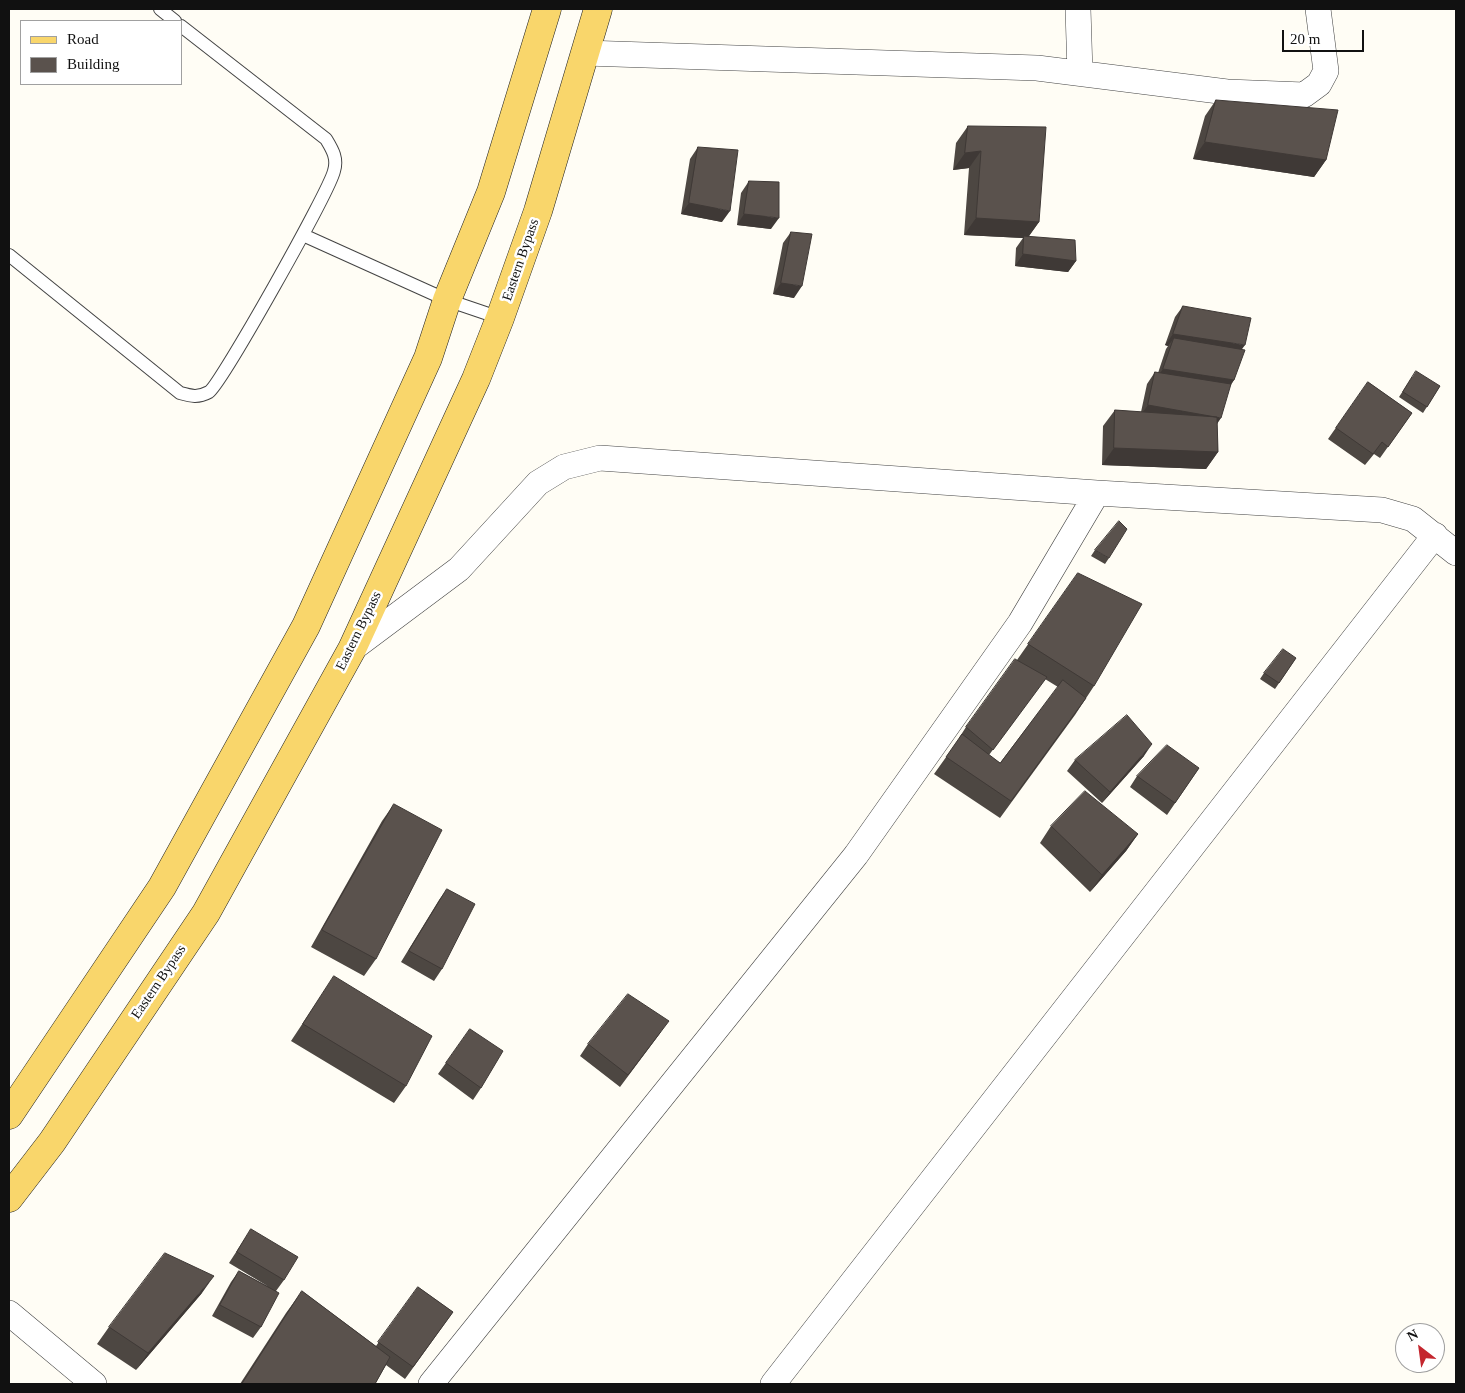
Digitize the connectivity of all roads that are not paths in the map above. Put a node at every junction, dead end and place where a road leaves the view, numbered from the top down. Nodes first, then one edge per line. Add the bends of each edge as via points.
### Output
1 (160, 9) edge
2 (548, 9) edge
3 (598, 9) edge
4 (1078, 9) edge
5 (1318, 9) edge
6 (175, 20) edge
7 (182, 27) edge
8 (585, 52) junction
9 (1080, 73) junction
10 (303, 234) junction
11 (9, 255) edge
12 (447, 300) junction
13 (500, 318) junction
14 (1097, 493) junction
15 (1435, 535) junction
16 (1456, 553) edge
17 (352, 649) junction
18 (9, 1115) edge
19 (9, 1198) edge
20 (9, 1314) edge
21 (94, 1384) edge
22 (430, 1384) edge
23 (773, 1384) edge

1 - 6 lane
2 - 12 main road via 491,192
3 - 8 main road, Eastern Bypass
4 - 9 street
5 - 9 street via 1326,71 1319,84 1304,95 1227,92
7 - 10 lane via 326,139 334,152 335,170
8 - 9 street via 1037,68
8 - 13 main road, Eastern Bypass via 538,211
10 - 11 lane via 211,391 195,397 180,393
10 - 12 lane
12 - 13 lane
12 - 18 main road via 428,358 306,626 162,887
13 - 17 main road, Eastern Bypass via 476,379
14 - 15 street via 1382,510 1413,519
14 - 17 street via 600,458 564,467 538,483 459,569
14 - 22 street via 1020,623 856,855
15 - 16 street
15 - 23 street
17 - 19 main road, Eastern Bypass via 206,913 52,1142
20 - 21 street

